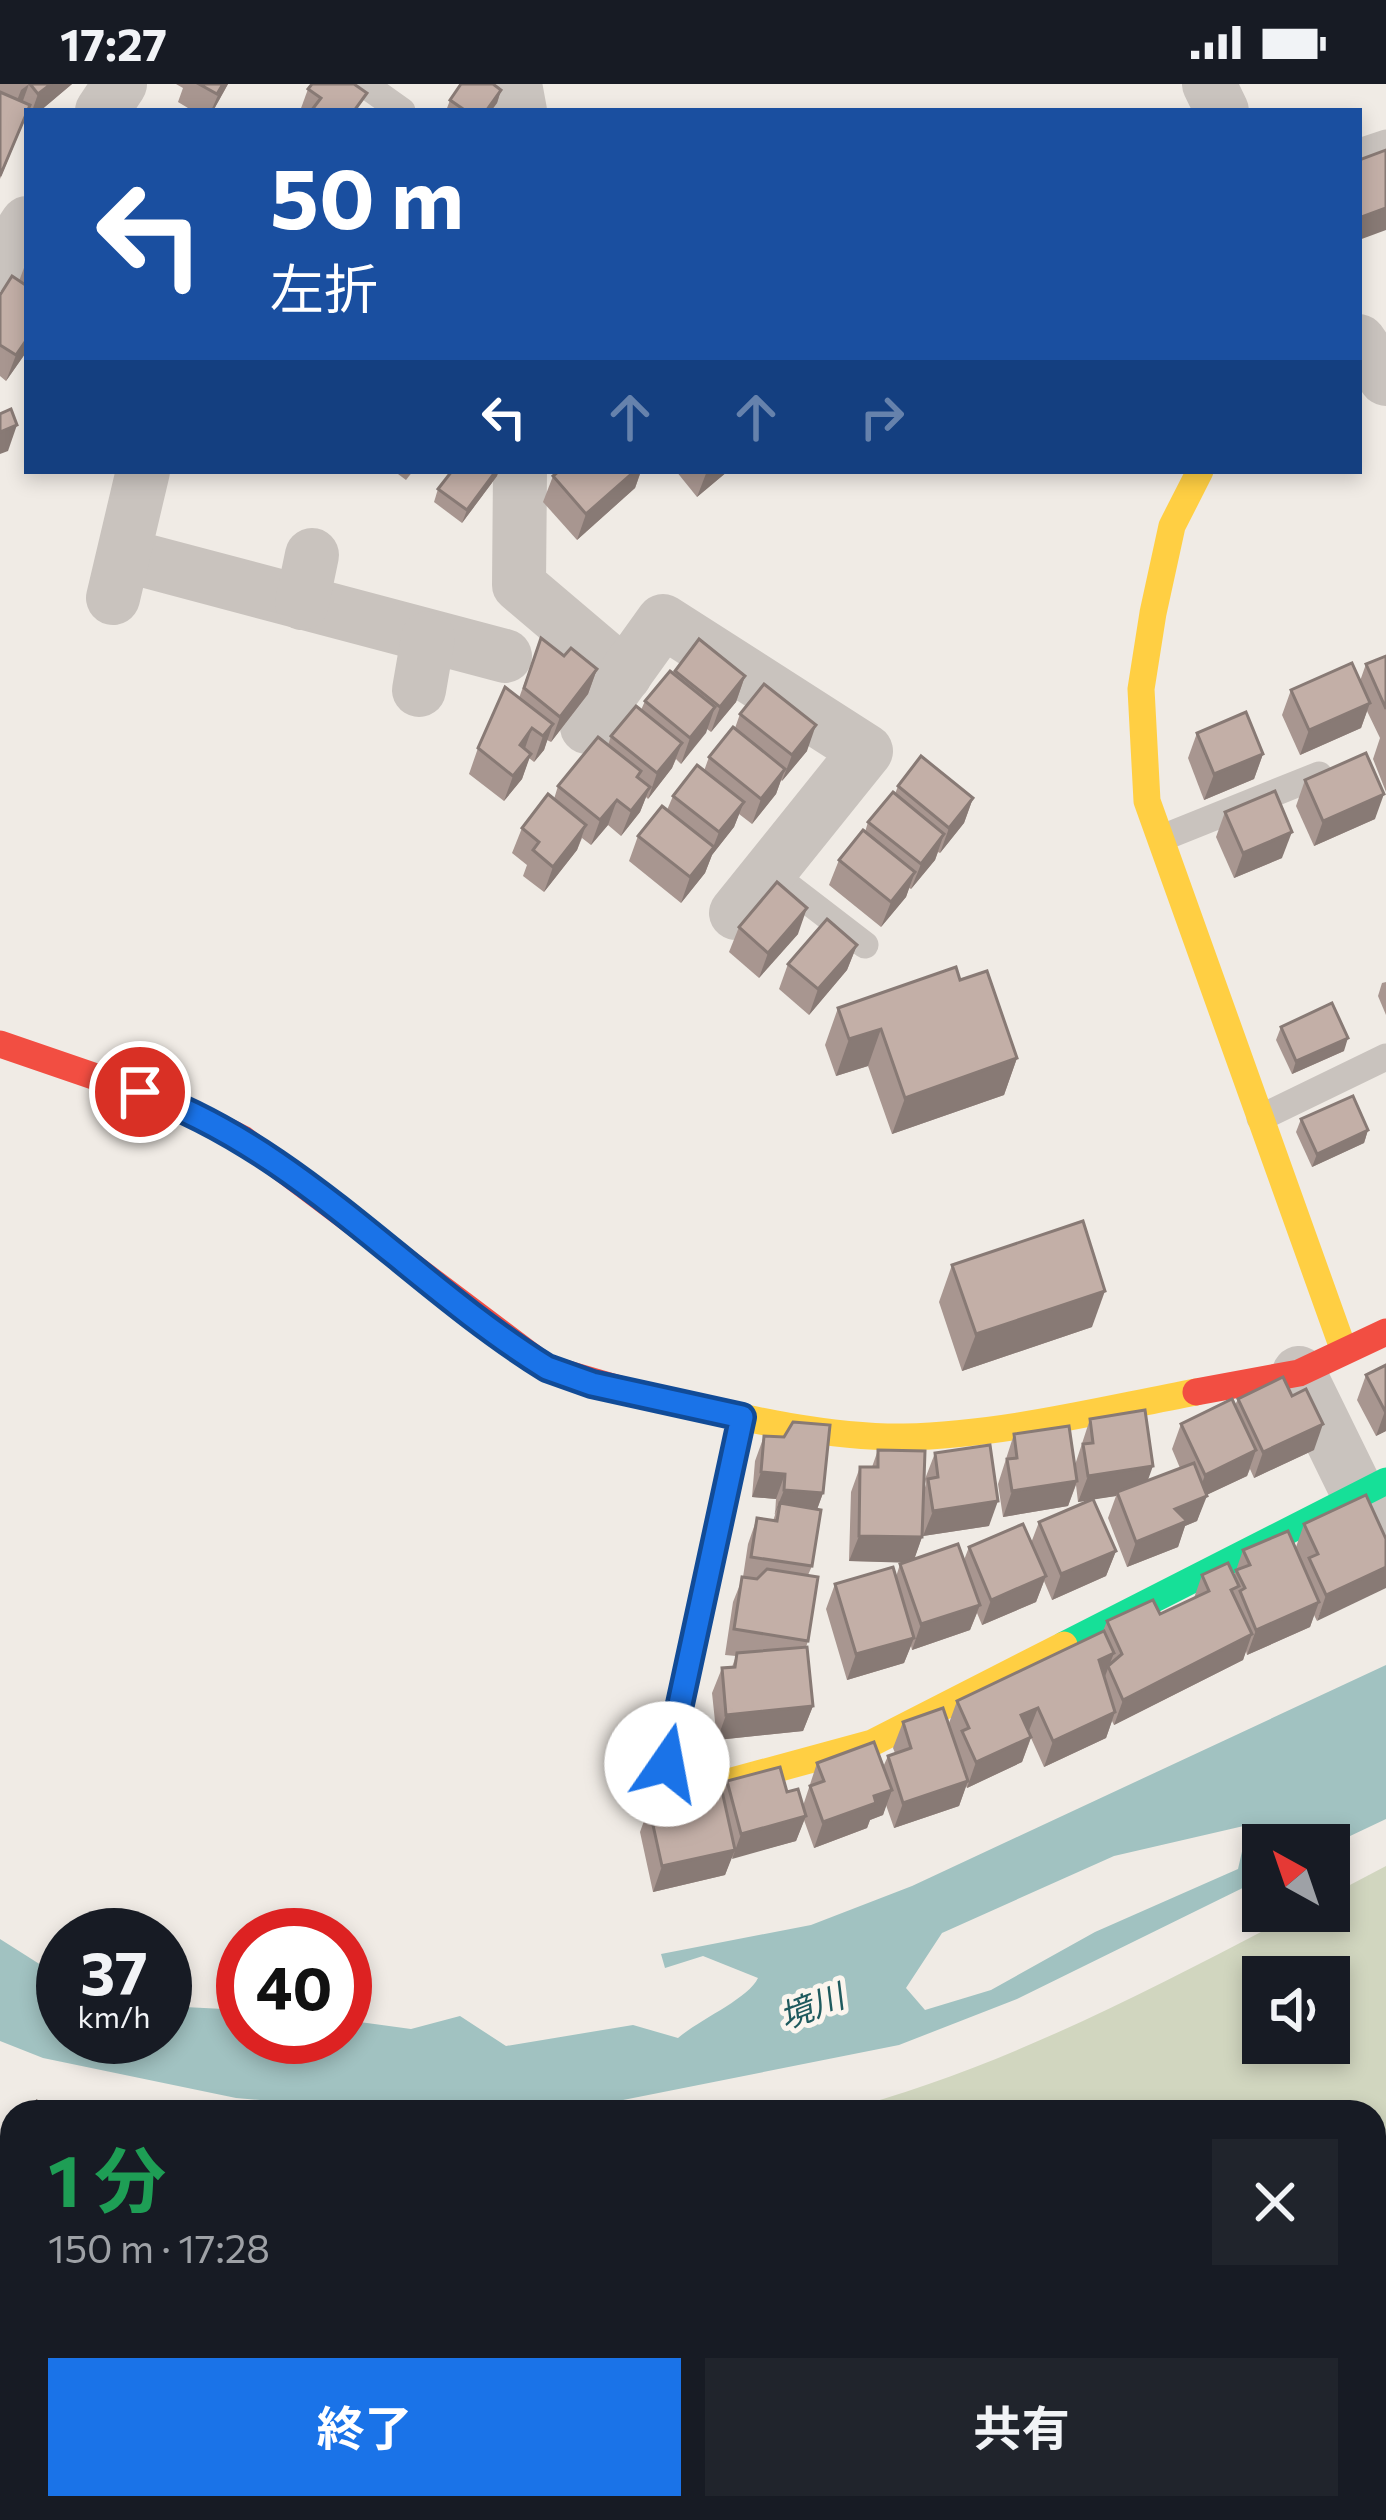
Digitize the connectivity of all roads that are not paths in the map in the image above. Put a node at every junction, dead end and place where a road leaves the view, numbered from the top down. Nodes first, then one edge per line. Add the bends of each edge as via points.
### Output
1 (364, 84) edge
2 (398, 108) edge
3 (24, 228) edge
4 (0, 264) edge
5 (1362, 345) edge
6 (1386, 379) edge
7 (142, 474) edge
8 (520, 474) edge
9 (1198, 474) edge
10 (505, 656) dead end
11 (625, 675) junction
12 (587, 727) dead end
13 (1319, 775) edge
14 (1158, 839) junction
15 (753, 892) joint
16 (865, 945) dead end
17 (0, 1044) edge
18 (1386, 1057) edge
19 (1259, 1118) junction
20 (1386, 1332) edge
21 (1321, 1362) junction
22 (742, 1417) junction
23 (1372, 1488) edge
24 (1386, 1551) edge

1 - 2 lane
3 - 4 street
5 - 6 street
7 - 10 street via 119,577 307,579 424,664
8 - 11 street via 519,586
9 - 14 street via 1172,526 1142,689 1147,801
11 - 12 street
11 - 15 street via 663,621 866,751
13 - 14 lane
14 - 19 street
15 - 16 lane
17 - 22 street via 172,1103 243,1139 547,1368
18 - 19 lane
19 - 21 street
20 - 21 street
21 - 22 street via 1007,1428 902,1437
21 - 23 street
22 - 23 street via 667,1764 688,1793 872,1743
23 - 24 street

